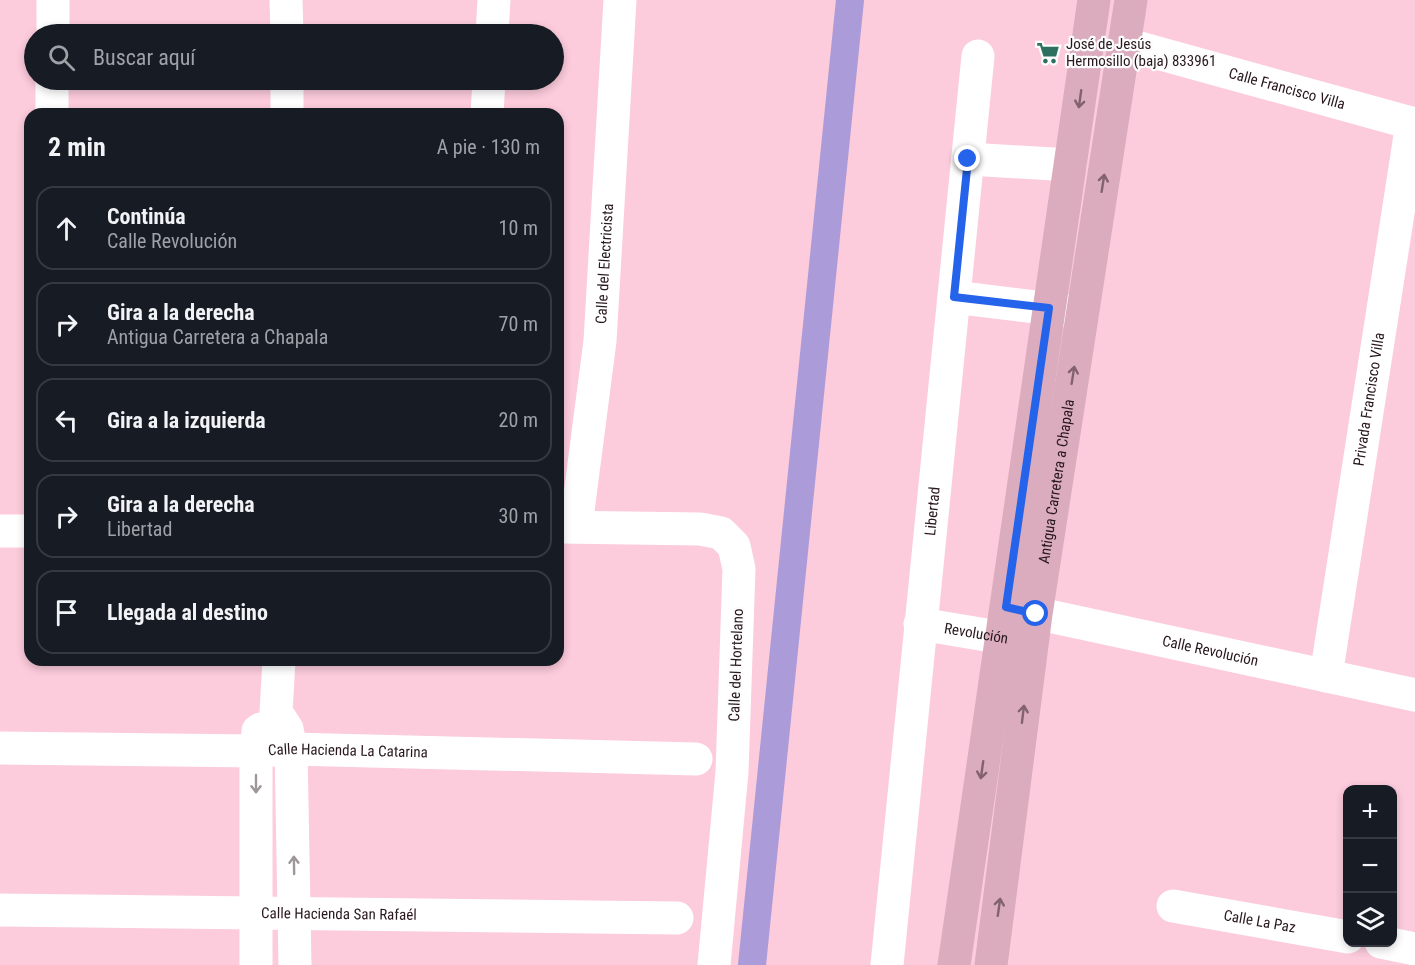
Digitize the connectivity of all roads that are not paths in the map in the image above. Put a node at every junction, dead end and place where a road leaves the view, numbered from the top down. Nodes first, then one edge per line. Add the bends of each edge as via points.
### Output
1 (53, 0) edge
2 (286, 0) edge
3 (494, 0) edge
4 (620, 0) edge
5 (1095, 0) edge
6 (1131, 0) edge
7 (53, 24) edge
8 (286, 24) edge
9 (493, 24) edge
10 (1125, 44) junction
11 (978, 56) dead end
12 (52, 90) edge
13 (287, 90) edge
14 (488, 90) edge
15 (51, 108) edge
16 (287, 108) edge
17 (487, 108) edge
18 (1414, 124) edge
19 (968, 159) junction
20 (1070, 165) junction
21 (954, 297) junction
22 (1049, 308) junction
23 (1083, 312) junction
24 (567, 526) edge
25 (0, 531) edge
26 (24, 531) edge
27 (921, 624) junction
28 (1019, 625) junction
29 (279, 666) edge
30 (1326, 676) junction
31 (1415, 695) edge
32 (276, 712) junction
33 (0, 748) edge
34 (291, 749) junction
35 (256, 751) junction
36 (696, 759) dead end
37 (968, 867) junction
38 (1003, 871) junction
39 (1173, 906) dead end
40 (0, 910) edge
41 (295, 912) junction
42 (256, 914) junction
43 (677, 918) dead end
44 (1343, 936) edge
45 (1397, 945) edge
46 (1415, 949) edge
47 (256, 965) edge
48 (295, 965) edge
49 (714, 965) edge
50 (887, 965) edge
51 (954, 965) edge
52 (991, 965) edge

1 - 7 street
2 - 8 street
3 - 9 street
4 - 24 street, Calle del Electricista via 600,341
5 -> 20 main road, Antigua Carretera a Chapala
6 - 10 main road, Antigua Carretera a Chapala
10 - 18 street, Calle Francisco Villa
23 -> 10 main road, Antigua Carretera a Chapala
11 - 19 street, Libertad
12 - 15 street
13 - 16 street
14 - 17 street
18 - 30 street, Privada Francisco Villa
19 - 20 street
19 - 21 street, Libertad
20 - 22 main road, Antigua Carretera a Chapala
21 - 22 street
21 - 27 street, Libertad
22 - 23 street
22 - 28 main road, Antigua Carretera a Chapala
28 -> 23 main road, Antigua Carretera a Chapala
24 - 49 street, Calle del Hortelano via 700,529 721,533 734,546 739,569 732,772
25 - 26 street
27 - 28 street, Revolución
27 - 50 street, Libertad
28 - 30 street, Calle Revolución
28 -> 37 main road, Antigua Carretera a Chapala
38 -> 28 main road, Antigua Carretera a Chapala
29 - 32 street
30 - 31 street, Calle Revolución
32 - 34 street via 287,729
32 - 35 street via 258,731
33 - 35 street, Calle Hacienda La Catarina
34 - 35 street, Calle Hacienda La Catarina
34 - 36 street, Calle Hacienda La Catarina
41 -> 34 street
35 -> 42 street
37 - 38 main road
37 - 51 main road, Antigua Carretera a Chapala
52 -> 38 main road, Antigua Carretera a Chapala
39 - 44 street, Calle La Paz
40 - 42 street, Calle Hacienda San Rafaél
41 - 42 street, Calle Hacienda San Rafaél
41 - 43 street, Calle Hacienda San Rafaél
41 - 48 street
42 - 47 street
45 - 46 street

